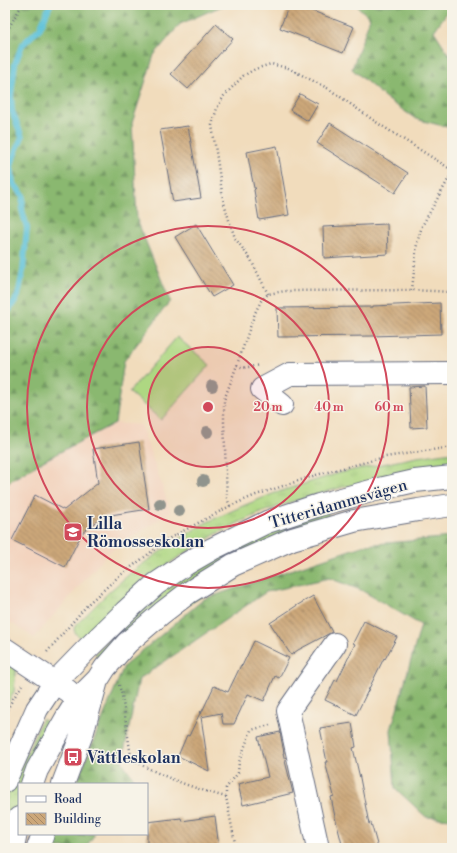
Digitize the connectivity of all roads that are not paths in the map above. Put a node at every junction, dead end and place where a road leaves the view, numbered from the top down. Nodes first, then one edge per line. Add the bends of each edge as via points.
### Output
1 (452, 373) edge
2 (282, 405) dead end
3 (452, 477) edge
4 (452, 505) edge
5 (336, 644) dead end
6 (5, 650) edge
7 (101, 673) junction
8 (55, 682) junction
9 (79, 698) junction
10 (5, 781) edge
11 (32, 783) edge
12 (63, 783) edge
13 (18, 823) edge
14 (44, 835) edge
15 (13, 848) edge
16 (38, 848) edge
17 (318, 848) edge

1 - 2 street via 337,378 290,374 262,389
3 - 8 street, Titteridammsvägen via 415,481 319,504 267,522 212,548 156,584
4 - 7 street, Titteridammsvägen via 354,521 292,539 233,565 162,612 127,643
5 - 17 street via 288,711
6 - 8 street
7 - 9 street, Titteridammsvägen
7 - 12 street
8 - 9 street
8 - 10 street, Titteridammsvägen via 37,709
9 - 11 street, Titteridammsvägen via 37,770
13 - 15 street
14 - 16 street

